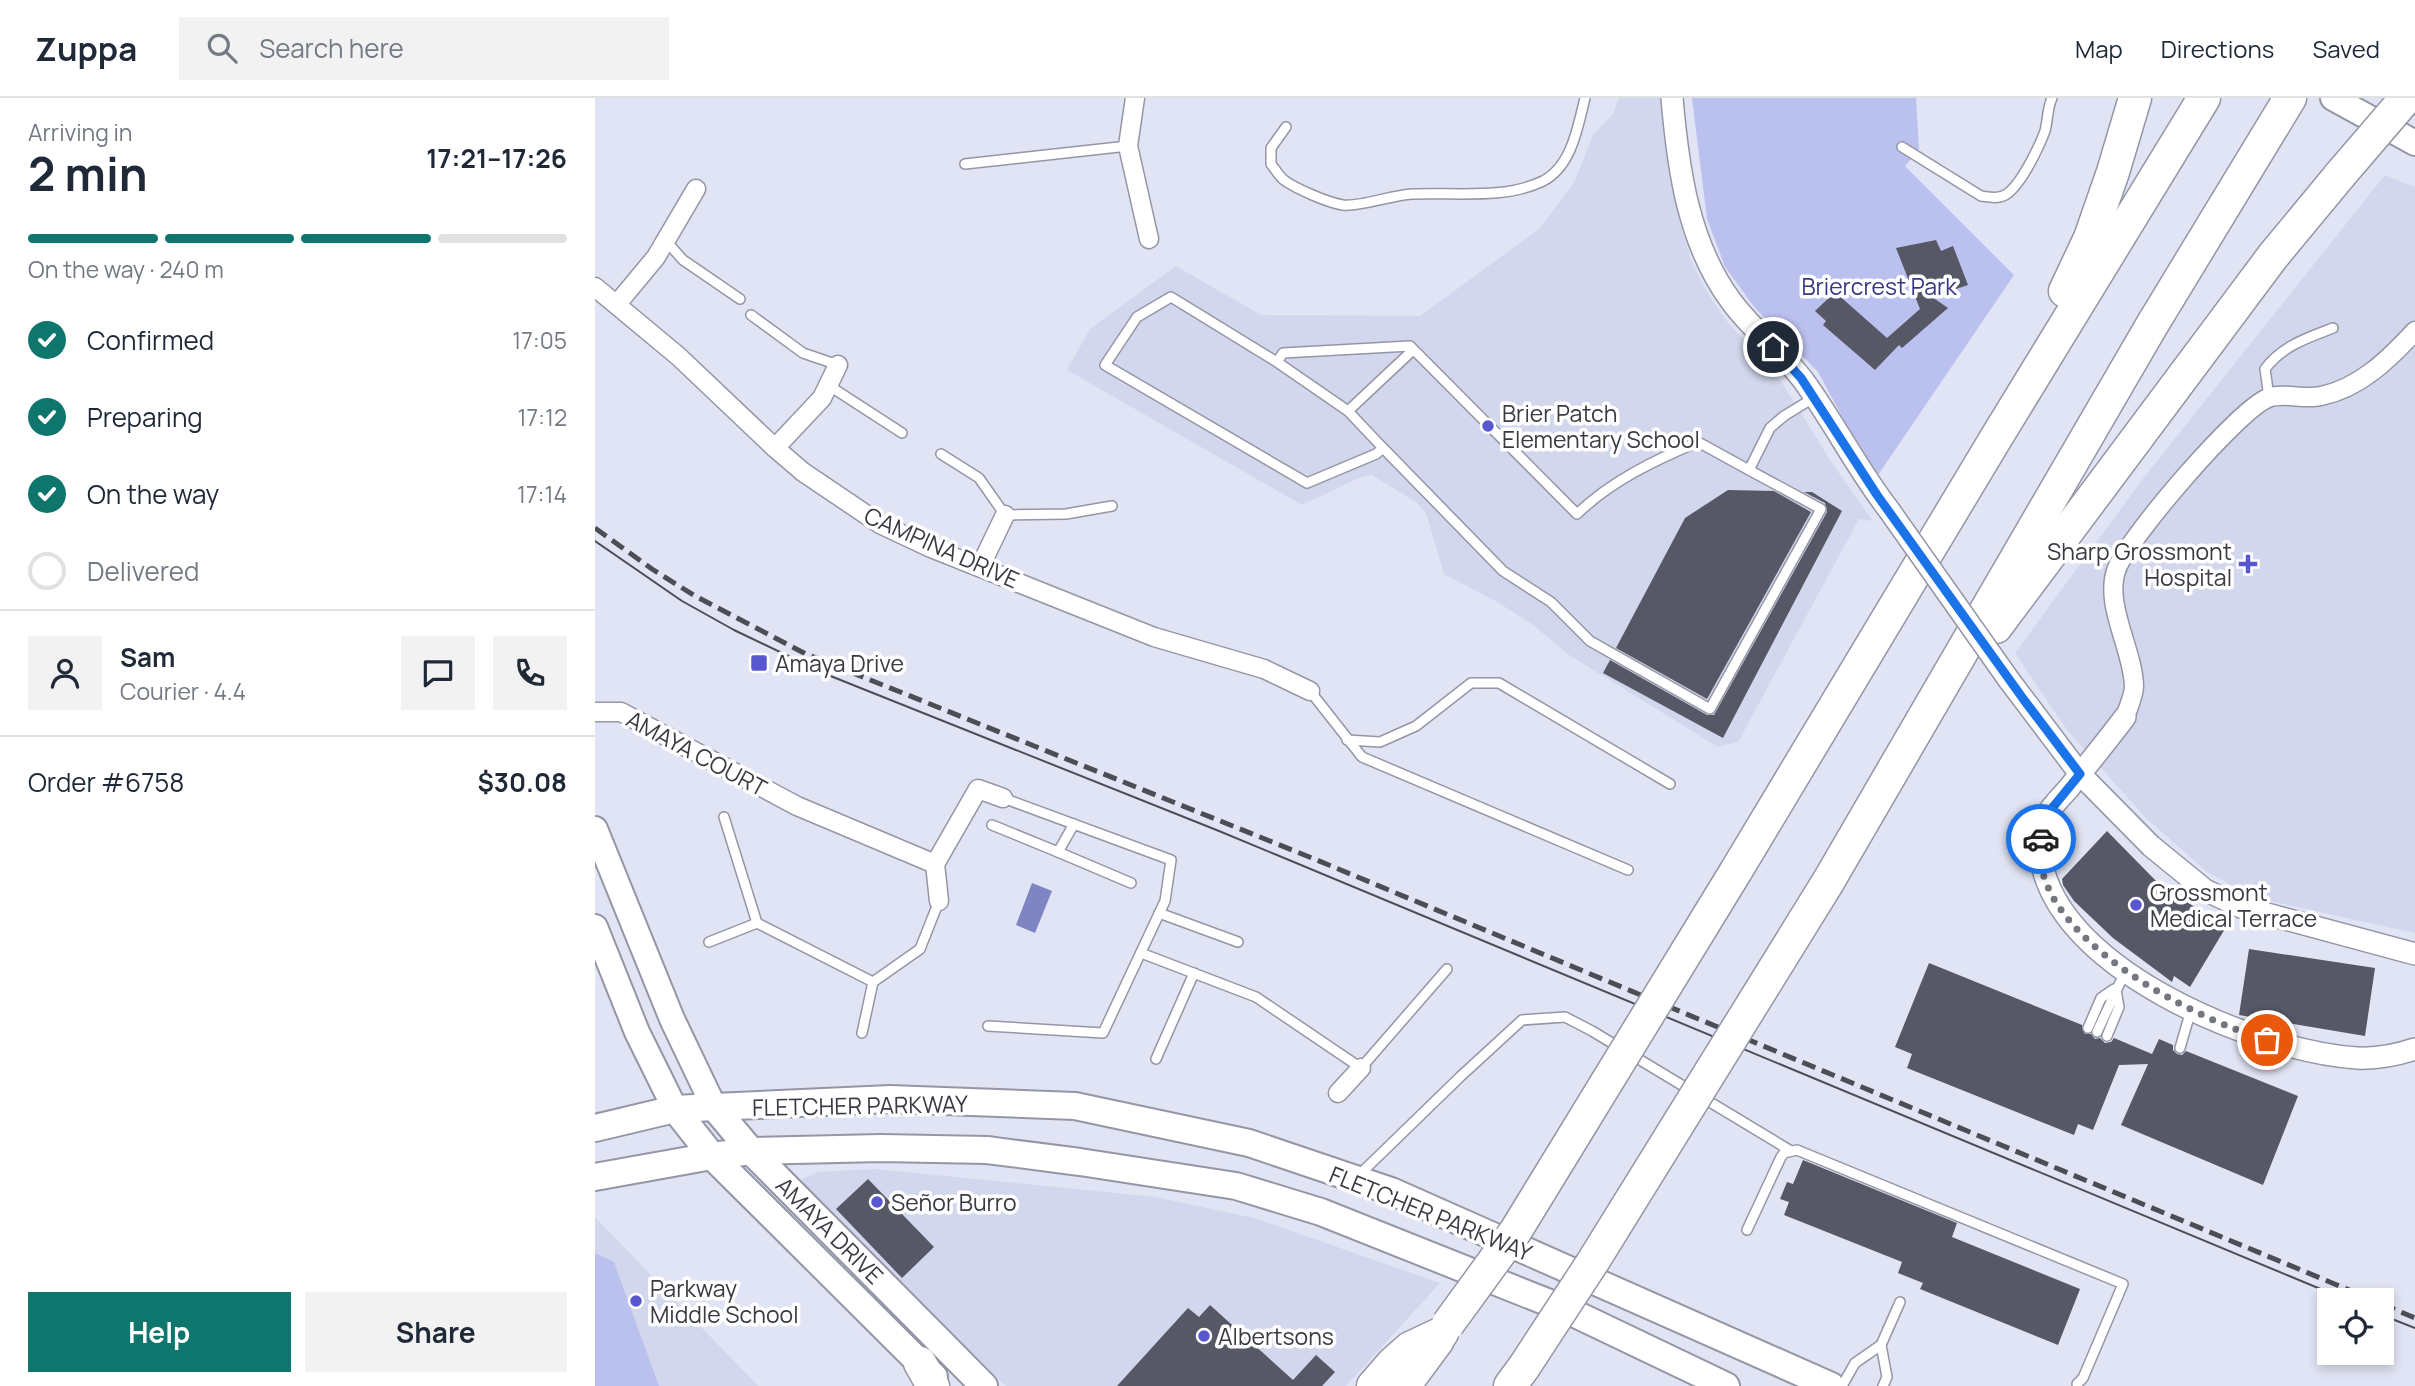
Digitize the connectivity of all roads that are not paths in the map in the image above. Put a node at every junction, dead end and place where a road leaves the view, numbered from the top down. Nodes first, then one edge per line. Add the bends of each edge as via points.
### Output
1 (1135, 98) edge
2 (1585, 98) edge
3 (1672, 98) edge
4 (2052, 98) edge
5 (2134, 98) edge
6 (2146, 98) edge
7 (2290, 98) edge
8 (2333, 98) edge
9 (2378, 98) edge
10 (2406, 98) edge
11 (2202, 100) edge
12 (1286, 127) dead end
13 (2415, 143) edge
14 (1128, 146) junction
15 (1902, 148) dead end
16 (965, 164) dead end
17 (2113, 172) junction
18 (2334, 172) junction
19 (696, 189) dead end
20 (1149, 239) dead end
21 (666, 241) junction
22 (595, 287) edge
23 (740, 299) dead end
24 (617, 304) junction
25 (751, 315) dead end
26 (2333, 328) dead end
27 (2415, 331) edge
28 (1413, 350) junction
29 (1277, 362) junction
30 (838, 365) joint
31 (828, 386) junction
32 (1815, 397) junction
33 (2269, 397) junction
34 (1348, 411) junction
35 (902, 433) dead end
36 (1996, 438) junction
37 (775, 448) junction
38 (1383, 448) junction
39 (941, 454) dead end
40 (1749, 470) junction
41 (1112, 506) dead end
42 (1005, 515) junction
43 (980, 567) junction
44 (1310, 691) joint
45 (595, 712) edge
46 (2125, 717) joint
47 (1915, 734) junction
48 (1347, 740) junction
49 (2080, 774) junction
50 (1670, 784) dead end
51 (1003, 798) joint
52 (724, 817) dead end
53 (1074, 824) junction
54 (992, 825) dead end
55 (595, 829) edge
56 (1058, 852) junction
57 (935, 864) junction
58 (1628, 870) dead end
59 (1131, 883) dead end
60 (939, 901) joint
61 (1159, 913) junction
62 (757, 923) junction
63 (595, 927) edge
64 (709, 942) dead end
65 (1238, 942) dead end
66 (1141, 953) junction
67 (2415, 954) edge
68 (1447, 969) dead end
69 (1194, 973) junction
70 (2121, 979) junction
71 (873, 982) junction
72 (2191, 1010) junction
73 (988, 1026) dead end
74 (2093, 1030) dead end
75 (862, 1033) dead end
76 (2107, 1036) dead end
77 (2180, 1048) dead end
78 (2415, 1049) edge
79 (1156, 1059) dead end
80 (1361, 1068) junction
81 (1338, 1093) dead end
82 (714, 1107) junction
83 (675, 1109) junction
84 (595, 1128) edge
85 (1791, 1150) junction
86 (751, 1151) junction
87 (712, 1156) junction
88 (595, 1177) edge
89 (1354, 1180) junction
90 (1747, 1230) dead end
91 (1901, 1302) dead end
92 (1445, 1329) junction
93 (1881, 1345) junction
94 (926, 1375) edge
95 (1517, 1377) edge
96 (2077, 1384) dead end
97 (942, 1386) edge
98 (984, 1386) edge
99 (1373, 1386) edge
100 (1404, 1386) edge
101 (1726, 1386) edge
102 (1831, 1386) edge
103 (1842, 1386) edge
104 (1884, 1386) edge

1 - 14 street
2 - 12 lane via 1572,146 1557,169 1543,181 1507,191 1411,194 1344,205 1284,180 1271,164 1271,148
3 - 32 street via 1680,166 1694,228 1709,265 1730,300
4 - 15 lane via 2036,150 2015,188 2005,195 1981,196
5 - 17 highway
6 - 17 highway
7 - 47 highway via 2152,325
8 - 13 main road
9 - 18 highway
10 - 18 highway, bridge
11 - 36 highway
14 - 16 lane
14 - 20 street
17 - 36 highway via 2090,238
18 - 47 highway
19 - 21 street
21 - 23 lane via 683,260
21 - 24 street
22 - 24 street, CAMPINA DRIVE
24 - 37 street, CAMPINA DRIVE
25 - 30 lane via 803,353
26 - 33 lane via 2287,346 2270,363 2265,369
27 - 33 street via 2391,357 2348,387 2319,397
28 - 29 lane via 1410,346 1283,353
28 - 34 lane
28 - 40 lane via 1577,514 1648,464 1698,442
29 - 34 lane
29 - 38 lane via 1171,297 1137,317 1105,365 1307,483
30 - 31 street
31 - 35 lane
31 - 37 street via 823,398
32 - 40 lane via 1770,428
32 - 49 street, bridge via 1889,510
33 - 46 street via 2222,435 2141,530 2117,567 2112,589 2134,688
34 - 38 lane
36 - 92 highway, bridge via 1515,1232
37 - 43 street, CAMPINA DRIVE via 880,524
38 - 40 lane via 1503,571 1551,602 1590,641 1710,709 1821,509
39 - 42 lane via 979,478
41 - 42 lane via 1066,514
42 - 43 street
43 - 44 street, CAMPINA DRIVE via 1154,637 1264,669
44 - 48 lane
45 - 57 street, AMAYA COURT via 621,712 797,806
46 - 49 street
47 - 95 highway, bridge via 1828,882
48 - 50 lane via 1380,742 1416,726 1471,683 1499,683
48 - 58 lane via 1362,757
49 - 67 street via 2151,846 2205,890 2241,907
49 - 70 street via 2044,818 2039,848 2046,884 2072,925
51 - 53 lane
51 - 57 street via 978,789
52 - 62 lane
53 - 56 lane
53 - 61 lane via 1171,860
54 - 56 lane
55 - 82 main road, AMAYA DRIVE via 672,1019
56 - 59 lane
57 - 60 street
60 - 71 lane via 920,949
61 - 65 lane
61 - 66 lane
62 - 64 lane
62 - 71 lane
63 - 83 main road, AMAYA DRIVE via 636,1032
66 - 69 lane
66 - 73 lane via 1103,1033
68 - 80 lane
69 - 79 lane
69 - 80 lane via 1256,997
70 - 72 street
70 - 74 lane via 2101,998
70 - 76 lane via 2119,1007
71 - 75 lane
72 - 77 lane
72 - 78 street via 2242,1033 2318,1054 2360,1058
80 - 81 street
82 - 83 main road, FLETCHER PARKWAY
82 - 86 main road, AMAYA DRIVE
82 - 89 main road, FLETCHER PARKWAY via 890,1099 1075,1106 1249,1143
83 - 84 main road, FLETCHER PARKWAY
83 - 87 main road, AMAYA DRIVE
85 - 89 lane via 1565,1017 1522,1020
85 - 90 lane via 1781,1157
85 - 96 lane via 2123,1284 2084,1378
86 - 87 main road, FLETCHER PARKWAY
86 - 98 main road, AMAYA DRIVE
86 - 101 main road, FLETCHER PARKWAY via 987,1150 1236,1186 1321,1212 1567,1310
87 - 88 main road, FLETCHER PARKWAY
87 - 94 main road, AMAYA DRIVE
89 - 102 main road, FLETCHER PARKWAY via 1391,1191
91 - 93 lane
92 - 99 highway via 1410,1348
92 - 100 highway
93 - 103 lane via 1855,1363
93 - 104 lane via 1887,1377
94 - 97 main road, AMAYA DRIVE

